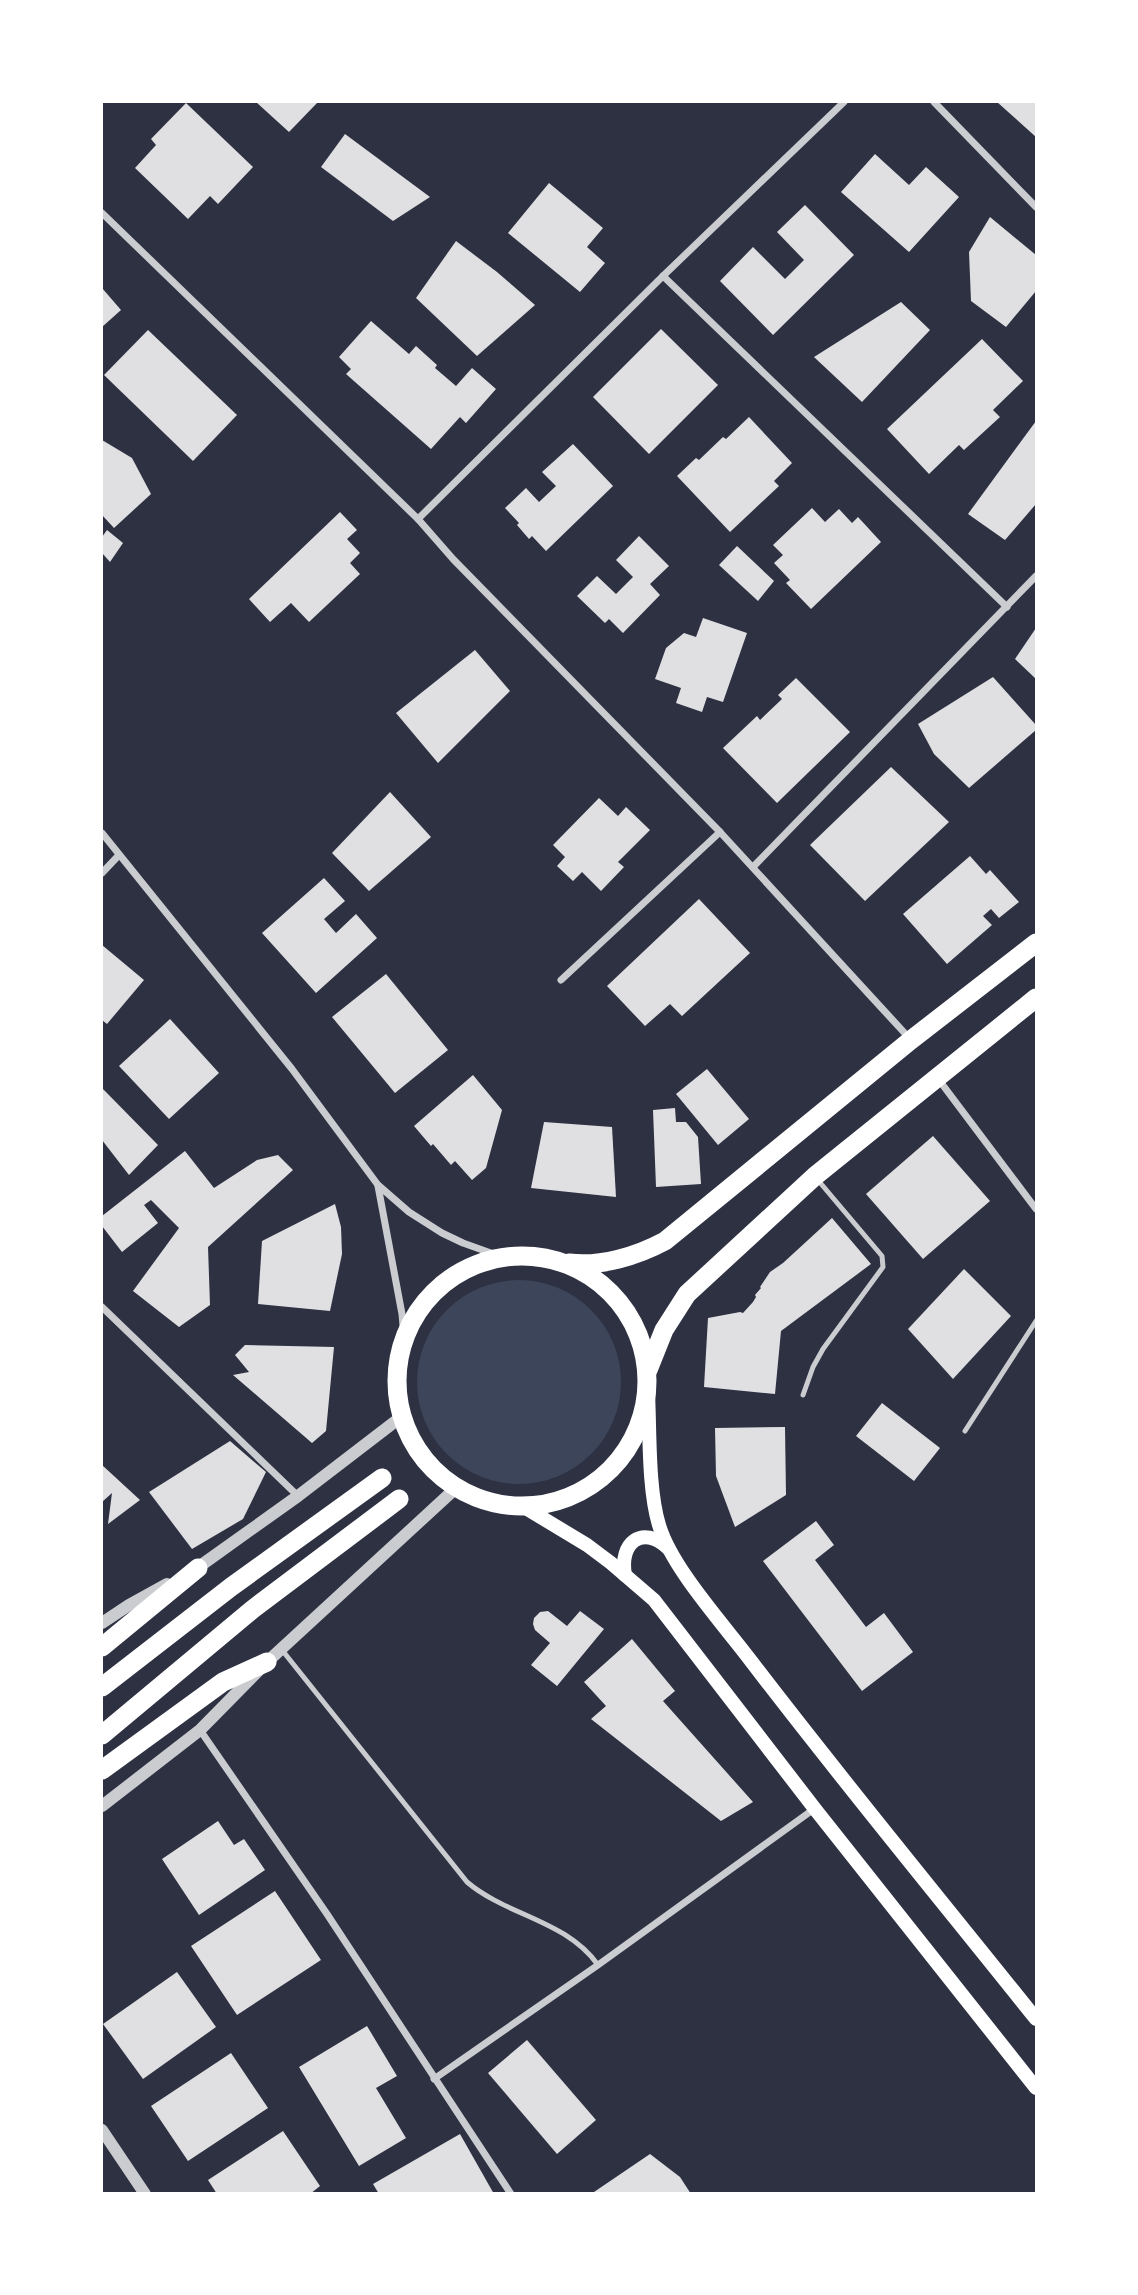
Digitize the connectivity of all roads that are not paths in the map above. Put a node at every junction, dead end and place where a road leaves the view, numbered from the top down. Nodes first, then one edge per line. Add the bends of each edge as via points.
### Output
1 (844, 102) edge
2 (934, 102) edge
3 (1037, 207) edge
4 (102, 213) edge
5 (663, 276) junction
6 (418, 519) junction
7 (1037, 576) edge
8 (1007, 607) junction
9 (720, 832) junction
10 (102, 833) edge
11 (119, 855) junction
12 (753, 867) junction
13 (102, 873) edge
14 (1037, 943) edge
15 (561, 980) dead end
16 (1037, 998) edge
17 (911, 1040) junction
18 (937, 1076) junction
19 (815, 1176) junction
20 (378, 1185) junction
21 (1037, 1209) edge
22 (502, 1257) junction
23 (565, 1263) junction
24 (102, 1307) edge
25 (1037, 1321) edge
26 (404, 1337) junction
27 (648, 1371) junction
28 (648, 1393) junction
29 (803, 1395) dead end
30 (401, 1417) junction
31 (965, 1431) dead end
32 (382, 1478) dead end
33 (456, 1488) junction
34 (298, 1496) junction
35 (400, 1499) dead end
36 (524, 1507) junction
37 (669, 1549) junction
38 (198, 1568) joint
39 (625, 1575) junction
40 (104, 1638) edge
41 (275, 1656) junction
42 (102, 1687) edge
43 (200, 1730) junction
44 (102, 1734) edge
45 (102, 1770) edge
46 (102, 1805) edge
47 (815, 1809) junction
48 (597, 1965) junction
49 (1037, 2019) edge
50 (434, 2079) junction
51 (1037, 2088) edge
52 (102, 2130) edge
53 (145, 2193) edge
54 (511, 2193) edge

1 - 5 street
2 - 3 street
4 - 6 street
5 - 6 street
5 - 8 street
6 - 9 street
7 - 8 street
8 - 12 street
9 - 12 street
9 - 15 street
10 - 11 street
11 - 13 street
11 - 20 street via 292,1069
12 - 17 street
14 - 17 highway
16 - 18 highway
17 - 23 highway via 665,1241 633,1256
18 - 19 highway
18 - 21 street
19 - 27 highway via 687,1294 664,1330
19 - 29 lane via 882,1256 883,1267 823,1349
20 - 22 street via 409,1213 442,1233
20 - 26 street
22 - 23 highway via 534,1256
22 - 26 highway via 470,1266 442,1284 419,1308
23 - 27 highway via 597,1280 622,1305 640,1336
24 - 34 street
25 - 31 lane
26 - 30 highway via 396,1376
27 - 28 highway
28 - 36 highway via 639,1429 621,1461 583,1491 560,1501
28 - 37 main road via 654,1500
30 - 33 highway via 413,1444 432,1469
30 - 34 street
32 - 42 highway
33 - 36 highway via 477,1499
33 - 41 street
34 - 38 street
35 - 44 highway via 253,1609
36 - 39 main road via 587,1545
37 - 39 main road via 654,1538 635,1539 626,1552
37 - 49 main road via 812,1741
38 - 40 highway
39 - 47 main road via 654,1600
41 - 43 street
41 - 45 highway via 223,1682
41 - 48 lane via 467,1882 562,1933 588,1951
43 - 46 street
43 - 50 street
47 - 48 street
47 - 51 main road
48 - 50 street
50 - 54 street
52 - 53 street

